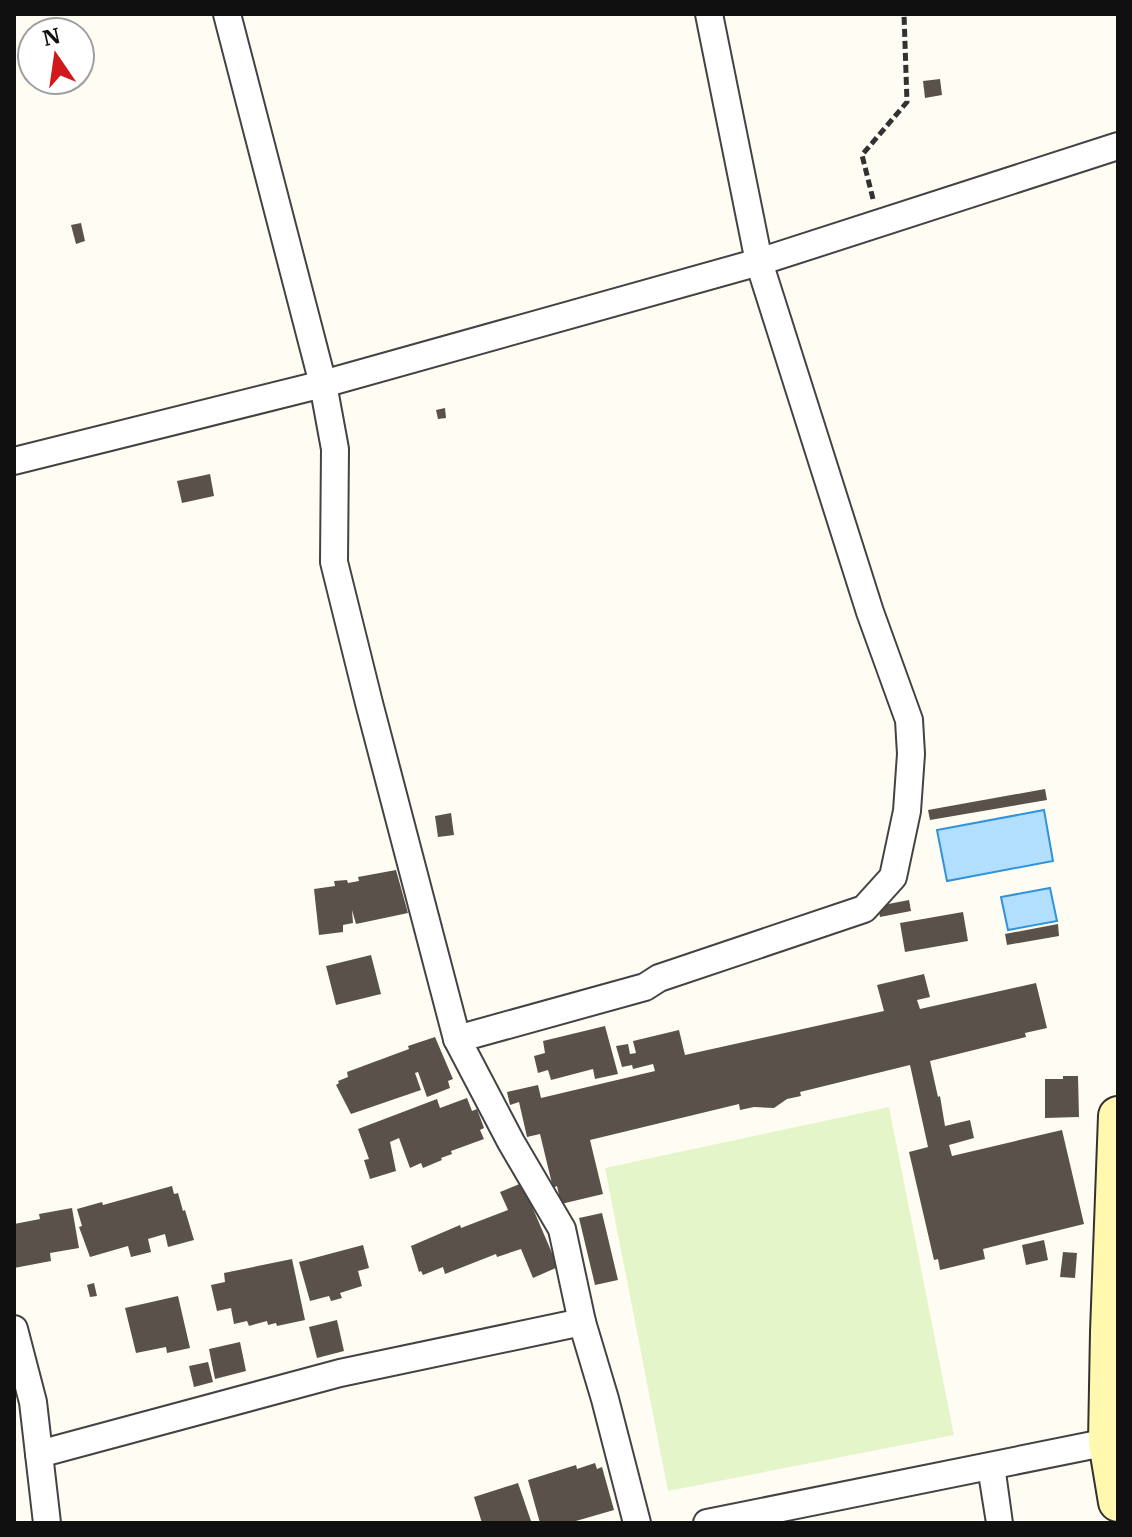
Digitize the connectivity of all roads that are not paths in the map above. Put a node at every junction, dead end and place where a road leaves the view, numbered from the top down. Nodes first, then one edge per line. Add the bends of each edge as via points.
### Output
1 (227, 14) edge
2 (709, 14) edge
3 (1118, 146) edge
4 (759, 262) junction
5 (323, 384) junction
6 (14, 461) edge
7 (457, 1039) junction
8 (1118, 1116) edge
9 (582, 1322) junction
10 (14, 1329) edge
11 (1113, 1441) edge
12 (39, 1454) junction
13 (991, 1466) junction
14 (1118, 1502) edge
15 (47, 1523) edge
16 (637, 1523) edge
17 (707, 1523) edge
18 (994, 1523) edge
19 (1005, 1523) edge

1 - 5 street
2 - 4 street
3 - 4 street
4 - 5 street
4 - 7 street via 909,720 907,811 893,877 864,909 645,987
5 - 6 street
5 - 7 street via 335,449 334,562
7 - 9 street via 562,1229
8 - 11 main road
9 - 12 street via 340,1373
9 - 16 street
10 - 12 street via 33,1402
11 - 13 street
11 - 14 main road
12 - 15 street
13 - 17 street
13 - 18 lane
13 - 19 lane

